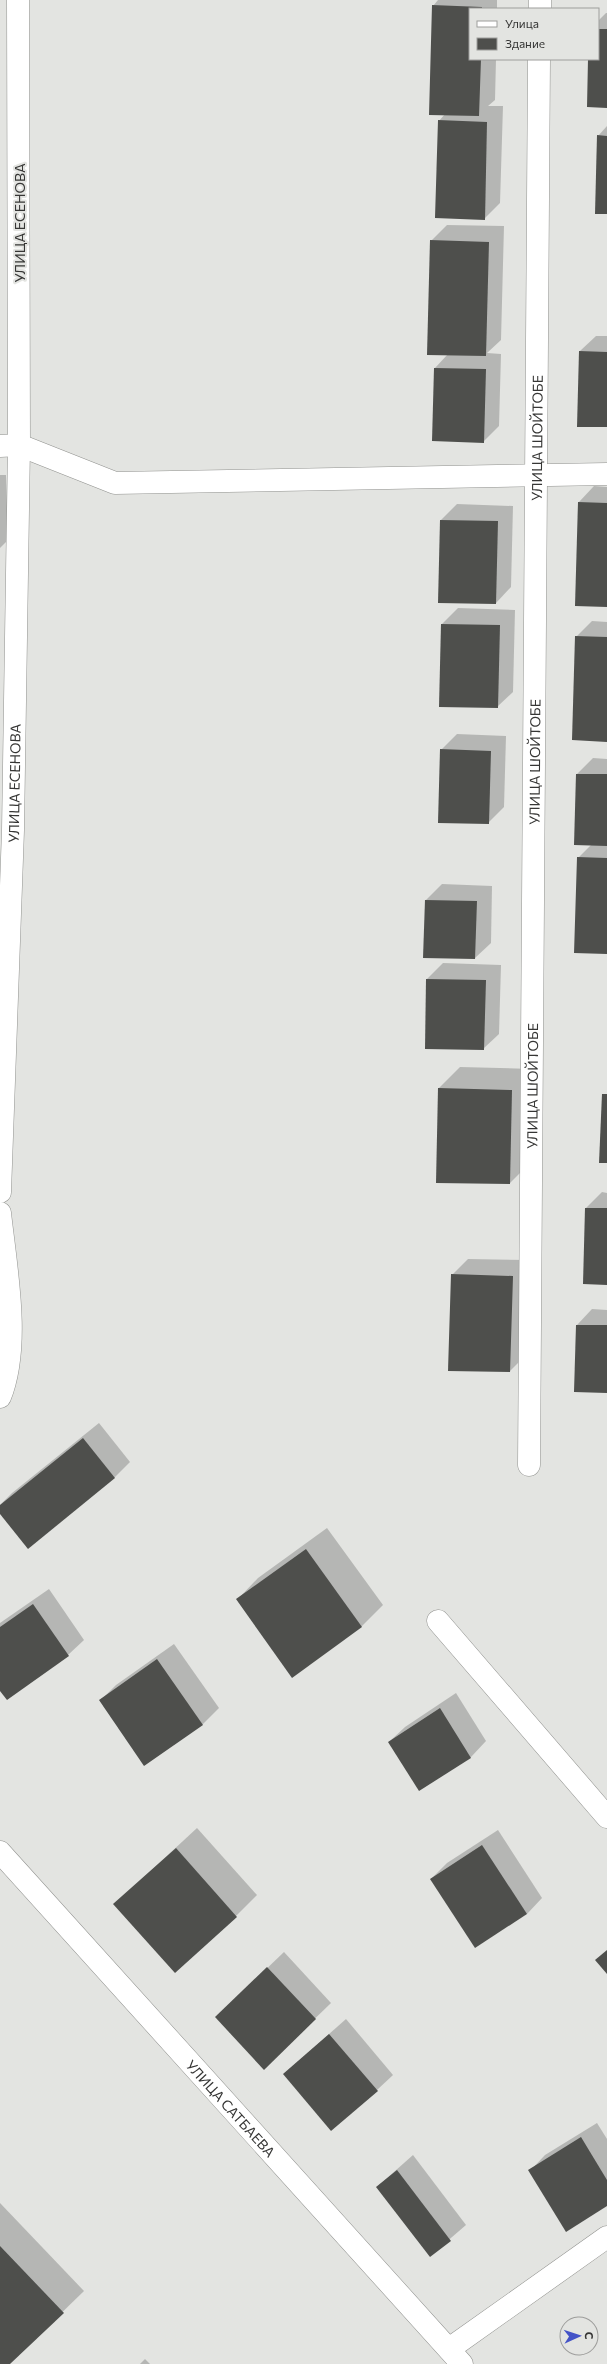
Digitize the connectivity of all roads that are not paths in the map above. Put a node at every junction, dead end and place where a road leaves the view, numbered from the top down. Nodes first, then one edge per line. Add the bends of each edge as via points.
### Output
1 (18, 0) edge
2 (539, 60) edge
3 (9, 446) edge
4 (607, 474) edge
5 (537, 475) junction
6 (0, 1192) edge
7 (0, 1212) edge
8 (0, 1397) edge
9 (530, 1465) dead end
10 (438, 1621) dead end
11 (607, 1817) edge
12 (0, 1852) edge
13 (607, 2237) edge
14 (456, 2356) edge

1 - 3 street, УЛИЦА ЕСЕНОВА
2 - 5 street, УЛИЦА ШОЙТОБЕ
3 - 5 street via 114,483
3 - 6 street, УЛИЦА ЕСЕНОВА via 13,830
4 - 5 street
5 - 9 street, УЛИЦА ШОЙТОБЕ
7 - 8 street via 11,1319 6,1382
10 - 11 street
12 - 14 street, УЛИЦА САТБАЕВА
13 - 14 street

